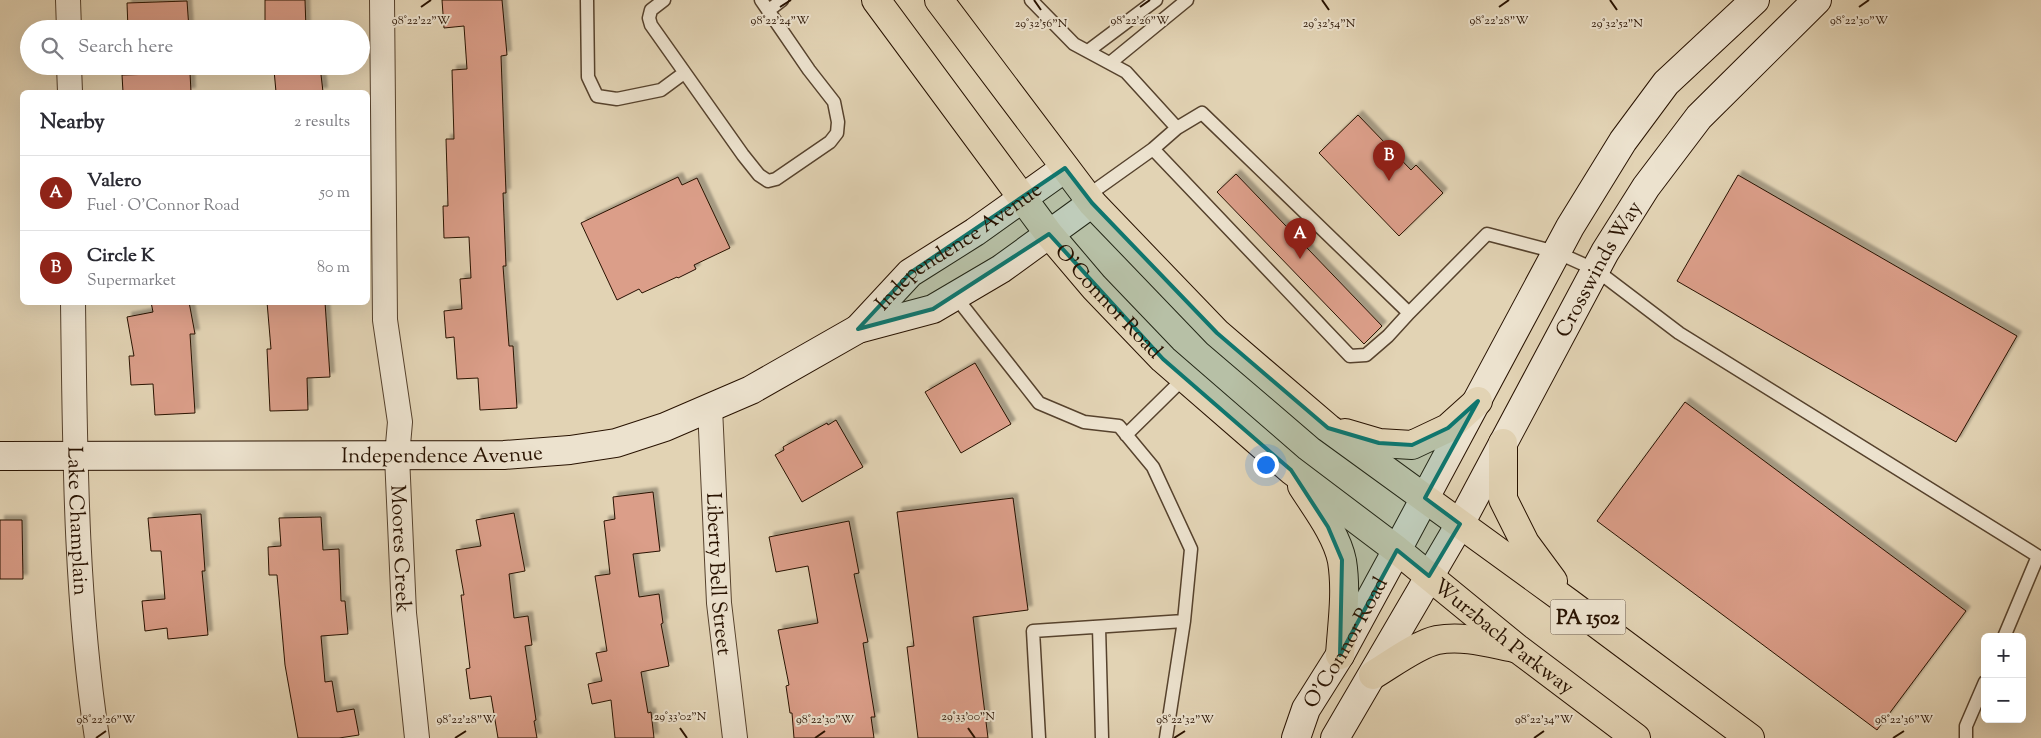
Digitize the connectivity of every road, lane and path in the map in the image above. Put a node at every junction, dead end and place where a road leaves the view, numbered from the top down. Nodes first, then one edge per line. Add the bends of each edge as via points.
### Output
1 (68, 0) edge
2 (382, 0) edge
3 (587, 0) edge
4 (664, 0) edge
5 (782, 0) edge
6 (876, 0) edge
7 (939, 0) edge
8 (1156, 0) edge
9 (1187, 0) edge
10 (1755, 0) edge
11 (1818, 0) edge
12 (1036, 2) edge
13 (765, 5) edge
14 (69, 20) edge
15 (1088, 51) junction
16 (1110, 63) junction
17 (684, 74) junction
18 (69, 75) edge
19 (70, 90) edge
20 (1177, 128) junction
21 (1153, 148) junction
22 (1065, 168) junction
23 (1023, 198) junction
24 (1090, 199) junction
25 (1049, 234) junction
26 (1556, 252) junction
27 (1596, 270) junction
28 (955, 296) junction
29 (73, 305) edge
30 (1408, 313) junction
31 (858, 329) junction
32 (1184, 378) junction
33 (1478, 401) junction
34 (710, 408) junction
35 (1328, 428) junction
36 (1126, 435) junction
37 (1503, 444) junction
38 (0, 456) edge
39 (75, 456) junction
40 (397, 456) junction
41 (1291, 470) junction
42 (1425, 498) junction
43 (1460, 524) junction
44 (1398, 550) junction
45 (2039, 557) edge
46 (1429, 576) junction
47 (1569, 603) junction
48 (1184, 621) junction
49 (1100, 627) junction
50 (2006, 633) edge
51 (1518, 649) junction
52 (1340, 655) junction
53 (1373, 675) junction
54 (1981, 691) edge
55 (97, 738) edge
56 (416, 738) edge
57 (735, 738) edge
58 (1039, 738) edge
59 (1102, 738) edge
60 (1166, 738) edge
61 (1296, 738) edge
62 (1335, 738) edge
63 (1636, 738) edge
64 (1750, 738) edge
65 (1966, 738) edge

1 - 14 street
2 - 40 street, Moores Creek via 385,320 400,422
3 - 17 lane via 588,77 597,96 617,99 661,90
4 - 17 lane via 651,10 649,18
5 - 13 lane
6 - 23 highway, O'Connor Road
7 - 22 highway
8 - 15 lane
9 - 16 lane
10 - 26 main road, Crosswinds Way via 1666,83 1623,141
11 - 27 main road, Crosswinds Way via 1699,117 1646,187
12 - 15 lane via 1074,44
13 - 17 lane via 834,102 837,133 830,142 776,179 768,181 743,155
15 - 16 lane
16 - 20 lane via 1126,72
18 - 19 street
20 - 21 lane
20 - 30 lane via 1202,113 1206,116
21 - 24 lane
21 - 30 lane via 1350,356 1366,355
22 - 23 main road, Independence Avenue
22 - 24 highway
23 - 25 highway, O'Connor Road
23 - 31 main road, Independence Avenue via 910,273
24 - 25 main road, Independence Avenue
24 - 35 highway via 1217,333
25 - 28 main road, Independence Avenue via 1001,269
25 - 32 highway, O'Connor Road via 1094,287
26 - 27 lane
26 - 30 lane via 1487,234
26 - 33 main road, Crosswinds Way
27 - 37 main road, Crosswinds Way
27 - 45 lane via 1679,333
28 - 31 main road, Independence Avenue via 933,310
28 - 36 lane via 1039,403 1084,422 1119,426
29 - 39 street, Lake Champlain
31 - 34 main road, Independence Avenue via 751,390
32 - 36 lane
32 - 41 highway, O'Connor Road
33 - 35 highway via 1448,428 1412,446 1379,443
33 - 42 main road, Crosswinds Way
34 - 40 main road, Independence Avenue via 665,428 616,443 579,449 504,455
34 - 57 street, Liberty Bell Street via 719,603
35 - 42 highway
36 - 48 lane via 1152,467 1191,549
37 - 43 main road, Crosswinds Way
37 - 47 highway via 1503,499 1525,542
38 - 39 main road, Independence Avenue
39 - 40 main road, Independence Avenue
39 - 55 street, Lake Champlain via 84,617
40 - 56 street, Moores Creek via 404,613
41 - 44 highway, O'Connor Road
41 - 52 highway via 1328,527 1342,560 1344,593
42 - 43 highway, PA 1502
42 - 44 main road, O'Connor Road
43 - 46 main road, Crosswinds Way
43 - 47 highway, PA 1502
44 - 46 highway, Wurzbach Parkway / PA 1502
44 - 52 main road, O'Connor Road
45 - 50 lane
46 - 51 highway, Wurzbach Parkway / PA 1502
46 - 53 main road, O'Connor Road
47 - 64 highway, PA 1502
48 - 49 lane
48 - 60 lane
49 - 58 lane via 1033,631
49 - 59 lane
51 - 53 highway via 1468,638 1436,640
51 - 63 highway, Wurzbach Parkway / PA 1502
52 - 61 main road, O'Connor Road via 1306,709
53 - 62 main road, O'Connor Road
54 - 65 lane via 1966,726

